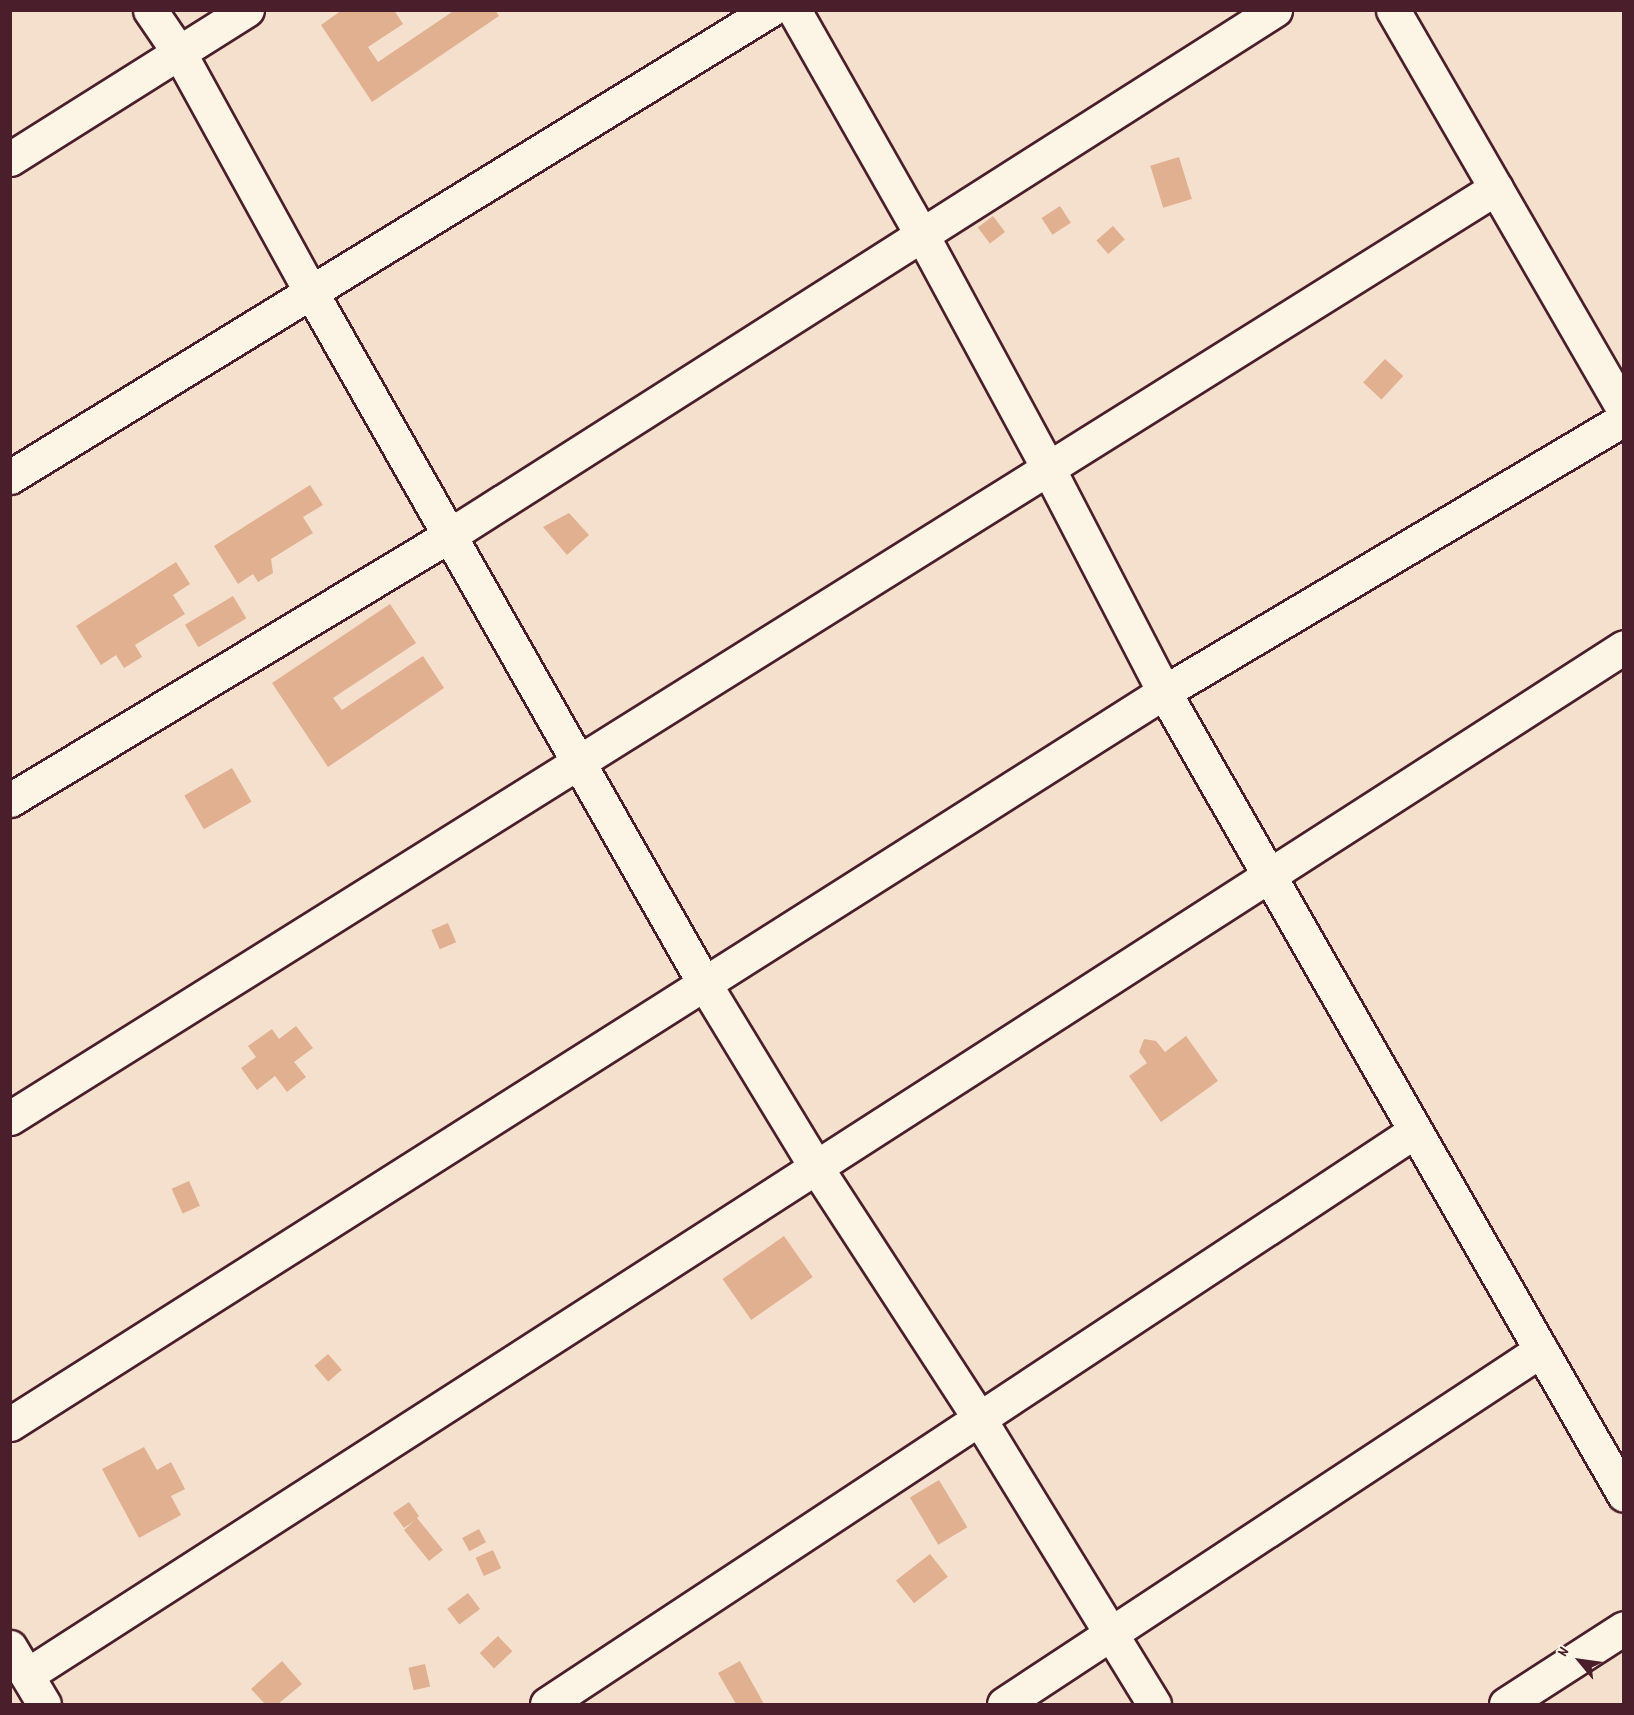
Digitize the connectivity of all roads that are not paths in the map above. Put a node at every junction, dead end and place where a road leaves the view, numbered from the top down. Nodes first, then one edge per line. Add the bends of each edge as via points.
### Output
1 (150, 10) edge
2 (247, 10) edge
3 (770, 10) edge
4 (794, 10) edge
5 (1275, 10) edge
6 (1393, 10) edge
7 (180, 54) junction
8 (10, 159) edge
9 (1496, 188) junction
10 (922, 235) junction
11 (311, 292) junction
12 (1623, 410) edge
13 (1623, 419) edge
14 (1048, 468) junction
15 (10, 477) edge
16 (450, 535) junction
17 (1623, 647) edge
18 (1164, 692) junction
19 (578, 762) junction
20 (10, 800) edge
21 (1268, 876) junction
22 (704, 983) junction
23 (10, 1118) edge
24 (1415, 1131) junction
25 (816, 1167) junction
26 (1540, 1350) junction
27 (980, 1420) junction
28 (10, 1424) edge
29 (1623, 1494) edge
30 (1623, 1628) edge
31 (1112, 1634) junction
32 (10, 1647) edge
33 (27, 1675) junction
34 (44, 1704) edge
35 (547, 1704) edge
36 (1004, 1704) edge
37 (1154, 1704) edge
38 (1506, 1704) edge

1 - 7 street
2 - 7 street
3 - 11 street
4 - 10 street
5 - 10 street
6 - 9 street
7 - 8 street
7 - 11 street
9 - 12 street
9 - 14 street
10 - 14 street
10 - 16 street
11 - 15 street
11 - 16 street
13 - 18 street
14 - 18 street
14 - 19 street
16 - 19 street
16 - 20 street
17 - 21 street
18 - 21 street
18 - 22 street
19 - 22 street
19 - 23 street
21 - 24 street
21 - 25 street
22 - 25 street
22 - 28 street
24 - 26 street
24 - 27 street
25 - 27 street
25 - 33 street
26 - 29 street
26 - 31 street
27 - 31 street
27 - 35 street
30 - 38 street
31 - 36 street
31 - 37 street
32 - 33 street
33 - 34 street

